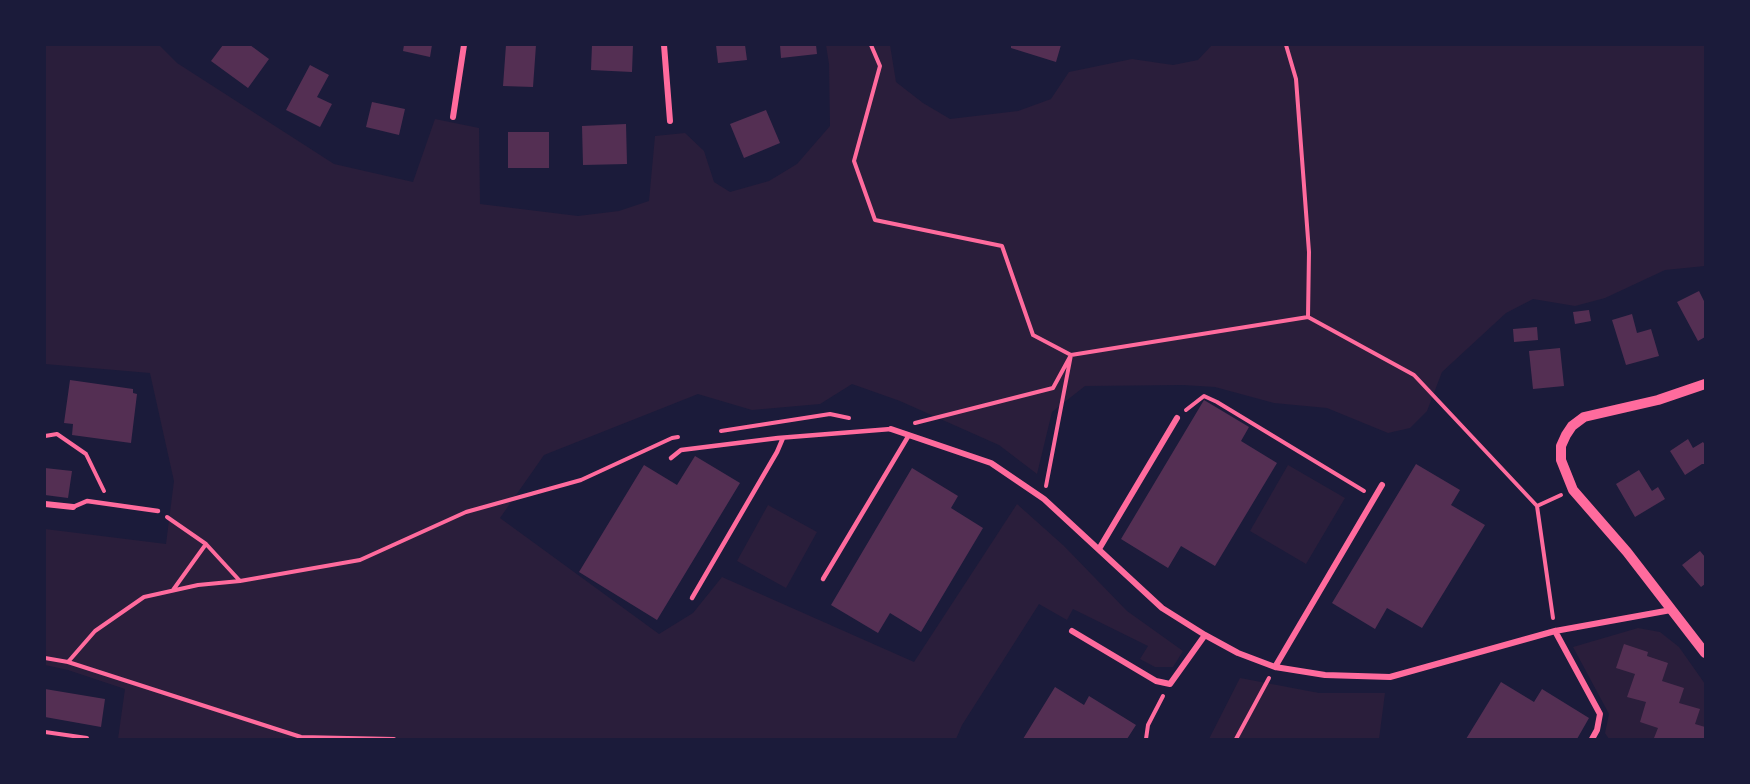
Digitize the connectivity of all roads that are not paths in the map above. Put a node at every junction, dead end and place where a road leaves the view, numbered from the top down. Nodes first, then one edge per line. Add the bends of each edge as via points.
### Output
1 (464, 45) edge
2 (664, 45) edge
3 (453, 117) dead end
4 (670, 121) dead end
5 (1705, 384) edge
6 (1177, 418) road end
7 (891, 429) joint
8 (909, 435) junction
9 (783, 438) junction
10 (671, 458) dead end
11 (1382, 485) dead end
12 (45, 504) edge
13 (73, 507) joint
14 (158, 511) road end
15 (1100, 549) junction
16 (823, 579) dead end
17 (692, 598) dead end
18 (1673, 610) junction
19 (1072, 631) dead end
20 (1555, 631) junction
21 (1205, 635) junction
22 (1705, 653) edge
23 (1275, 667) junction
24 (1592, 739) edge

1 - 3 street
2 - 4 street
5 - 18 street via 1658,400 1584,417 1572,426 1561,446 1561,460 1573,490
6 - 15 street
7 - 8 street
7 - 9 lane
8 - 15 street via 991,463 1044,499
8 - 16 lane
9 - 10 lane via 681,450
9 - 17 lane
11 - 23 street
12 - 13 street
13 - 14 lane via 87,501
15 - 21 street via 1162,608
18 - 20 street
18 - 22 street
19 - 21 street via 1156,681 1170,684
20 - 23 street via 1390,677 1325,675
20 - 24 street via 1600,714
21 - 23 street

